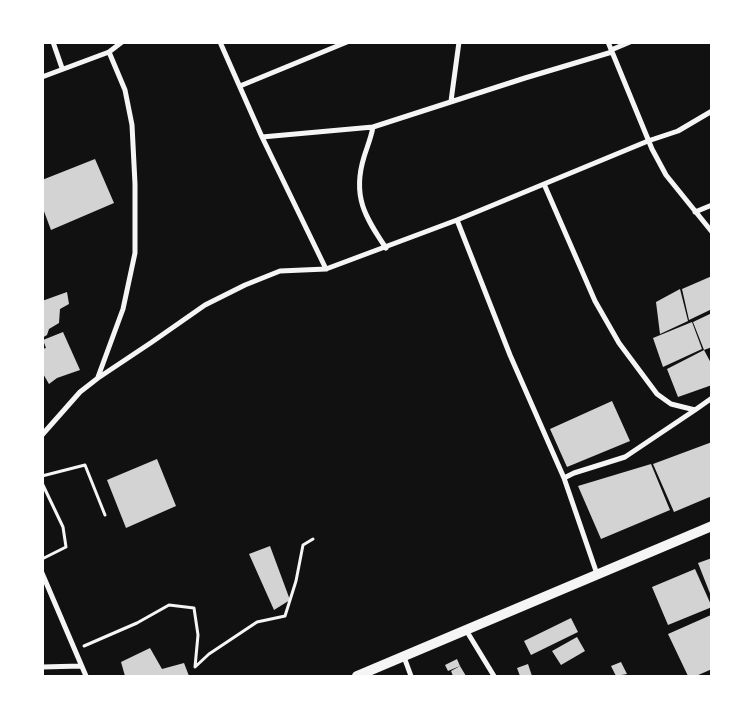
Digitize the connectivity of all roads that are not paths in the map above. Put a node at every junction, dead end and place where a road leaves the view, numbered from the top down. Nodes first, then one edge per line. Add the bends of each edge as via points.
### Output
1 (53, 42) edge
2 (122, 42) edge
3 (220, 42) edge
4 (347, 42) edge
5 (459, 42) edge
6 (608, 42) edge
7 (630, 42) edge
8 (611, 51) junction
9 (109, 52) junction
10 (62, 68) junction
11 (42, 77) edge
12 (240, 86) junction
13 (451, 101) junction
14 (712, 111) edge
15 (373, 128) junction
16 (262, 137) junction
17 (648, 141) junction
18 (544, 184) junction
19 (712, 205) edge
20 (695, 212) junction
21 (457, 220) junction
22 (712, 232) edge
23 (386, 248) junction
24 (326, 269) junction
25 (98, 378) junction
26 (712, 398) edge
27 (695, 410) junction
28 (42, 435) edge
29 (564, 478) junction
30 (712, 526) edge
31 (42, 573) edge
32 (598, 574) junction
33 (466, 630) junction
34 (404, 657) junction
35 (81, 666) junction
36 (42, 667) edge
37 (86, 676) edge
38 (357, 676) edge
39 (411, 676) edge
40 (494, 676) edge

1 - 10 street
2 - 9 street
3 - 12 street
4 - 12 street
5 - 13 street
6 - 8 street
7 - 8 street
8 - 13 street
8 - 17 street
9 - 10 street
9 - 25 street via 125,90 132,125 136,184 135,253 123,309
10 - 11 street
12 - 16 street
13 - 15 street
14 - 17 street via 678,131
15 - 16 street
15 - 23 street via 360,177 360,199 367,220
16 - 24 street
17 - 18 street
17 - 20 street via 666,175
18 - 21 street
18 - 27 street via 595,301 619,343 657,394 671,404
19 - 20 street
20 - 22 street
21 - 23 street
21 - 29 street via 510,355
23 - 24 street
24 - 25 street via 280,271 245,285 204,305
25 - 28 street via 80,392
26 - 27 street
27 - 29 street via 625,457
29 - 32 street
30 - 32 main road
31 - 35 street
32 - 33 main road
33 - 34 main road
33 - 40 street
34 - 38 main road
34 - 39 street
35 - 36 street
35 - 37 street

